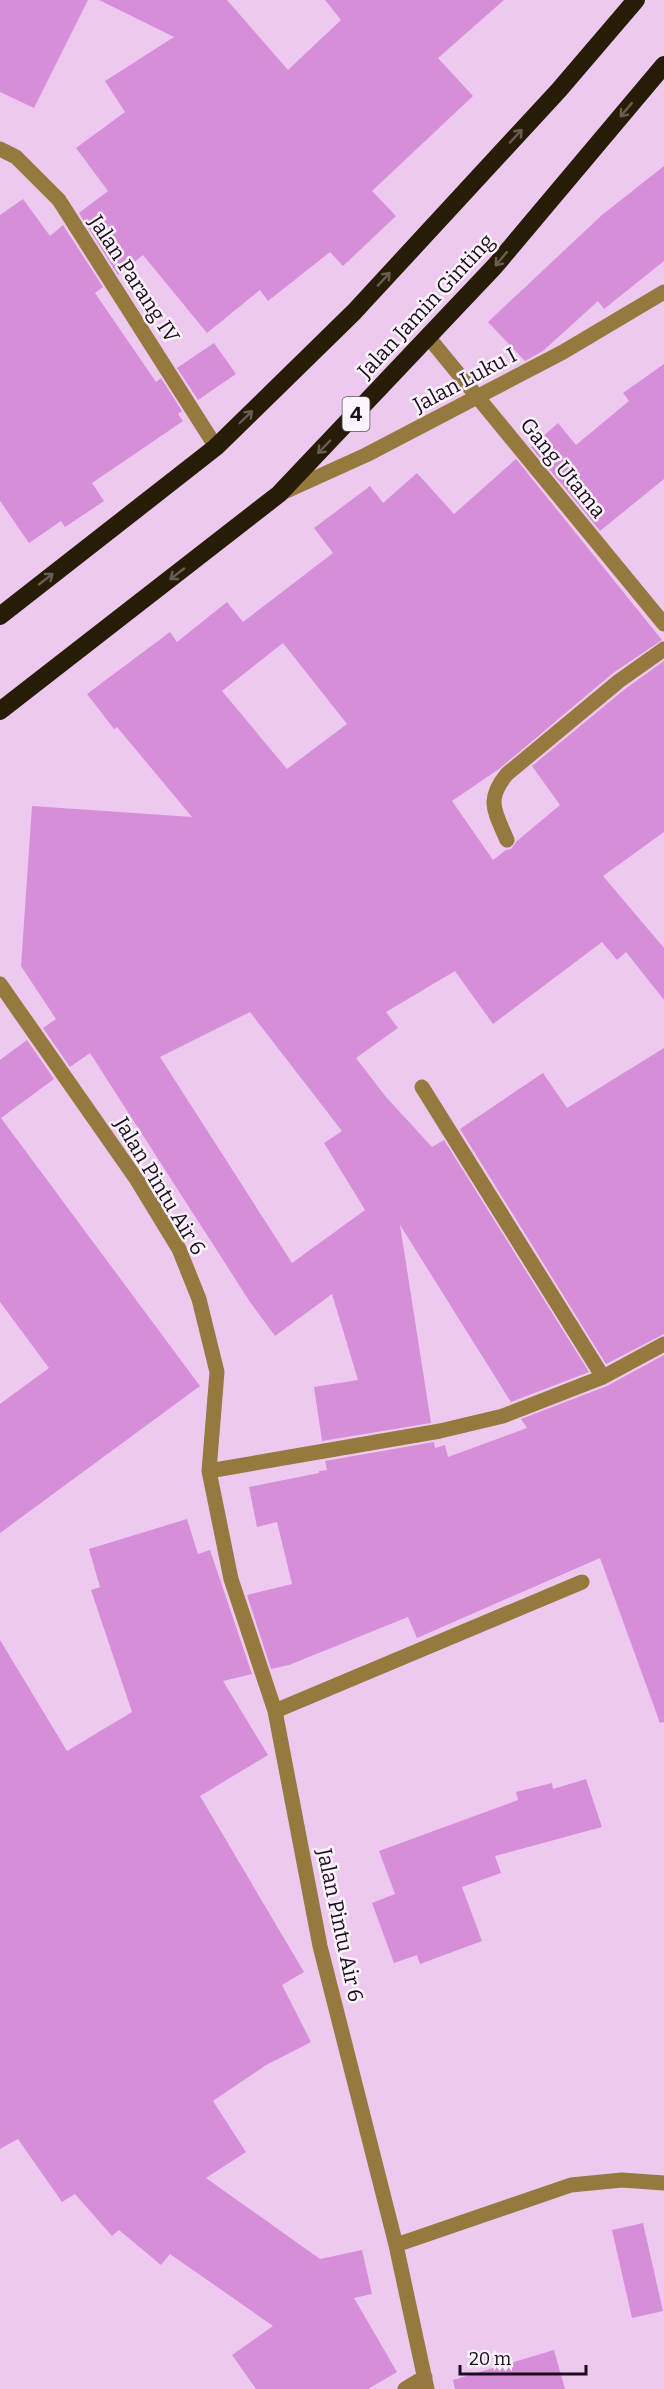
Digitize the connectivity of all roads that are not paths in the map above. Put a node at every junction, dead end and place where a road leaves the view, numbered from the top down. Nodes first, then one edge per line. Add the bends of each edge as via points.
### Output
1 (636, 0) edge
2 (664, 65) edge
3 (0, 149) edge
4 (664, 292) edge
5 (429, 338) junction
6 (477, 396) junction
7 (216, 447) junction
8 (279, 494) junction
9 (0, 615) edge
10 (664, 624) edge
11 (664, 649) edge
12 (0, 711) edge
13 (507, 840) dead end
14 (0, 984) edge
15 (422, 1087) dead end
16 (664, 1344) edge
17 (603, 1377) junction
18 (209, 1471) junction
19 (582, 1582) dead end
20 (275, 1711) junction
21 (664, 2182) edge
22 (396, 2245) junction
23 (426, 2383) edge
24 (405, 2389) edge

7 -> 1 highway via 354,312 559,90
2 -> 5 highway, Jalan Jamin Ginting / 4 via 495,266
3 - 7 street, Jalan Parang IV via 16,157 59,200
4 - 6 street, Jalan Luku I
5 - 6 street, Gang Utama
5 -> 8 highway, Jalan Jamin Ginting / 4
6 - 8 street, Jalan Luku I via 366,455
6 - 10 street, Gang Utama
9 -> 7 highway
8 -> 12 highway, Jalan Jamin Ginting / 4
11 - 13 street via 619,681 497,786 494,808
14 - 18 street, Jalan Pintu Air 6 via 130,1171 179,1249 199,1299 217,1372
15 - 17 street
16 - 17 street
17 - 18 street via 503,1416 440,1431
18 - 20 street, Jalan Pintu Air 6 via 231,1579
19 - 20 street
20 - 22 street, Jalan Pintu Air 6 via 320,1946
21 - 22 street via 622,2180 571,2185
22 - 23 street, Jalan Pintu Air 6
23 - 24 street

